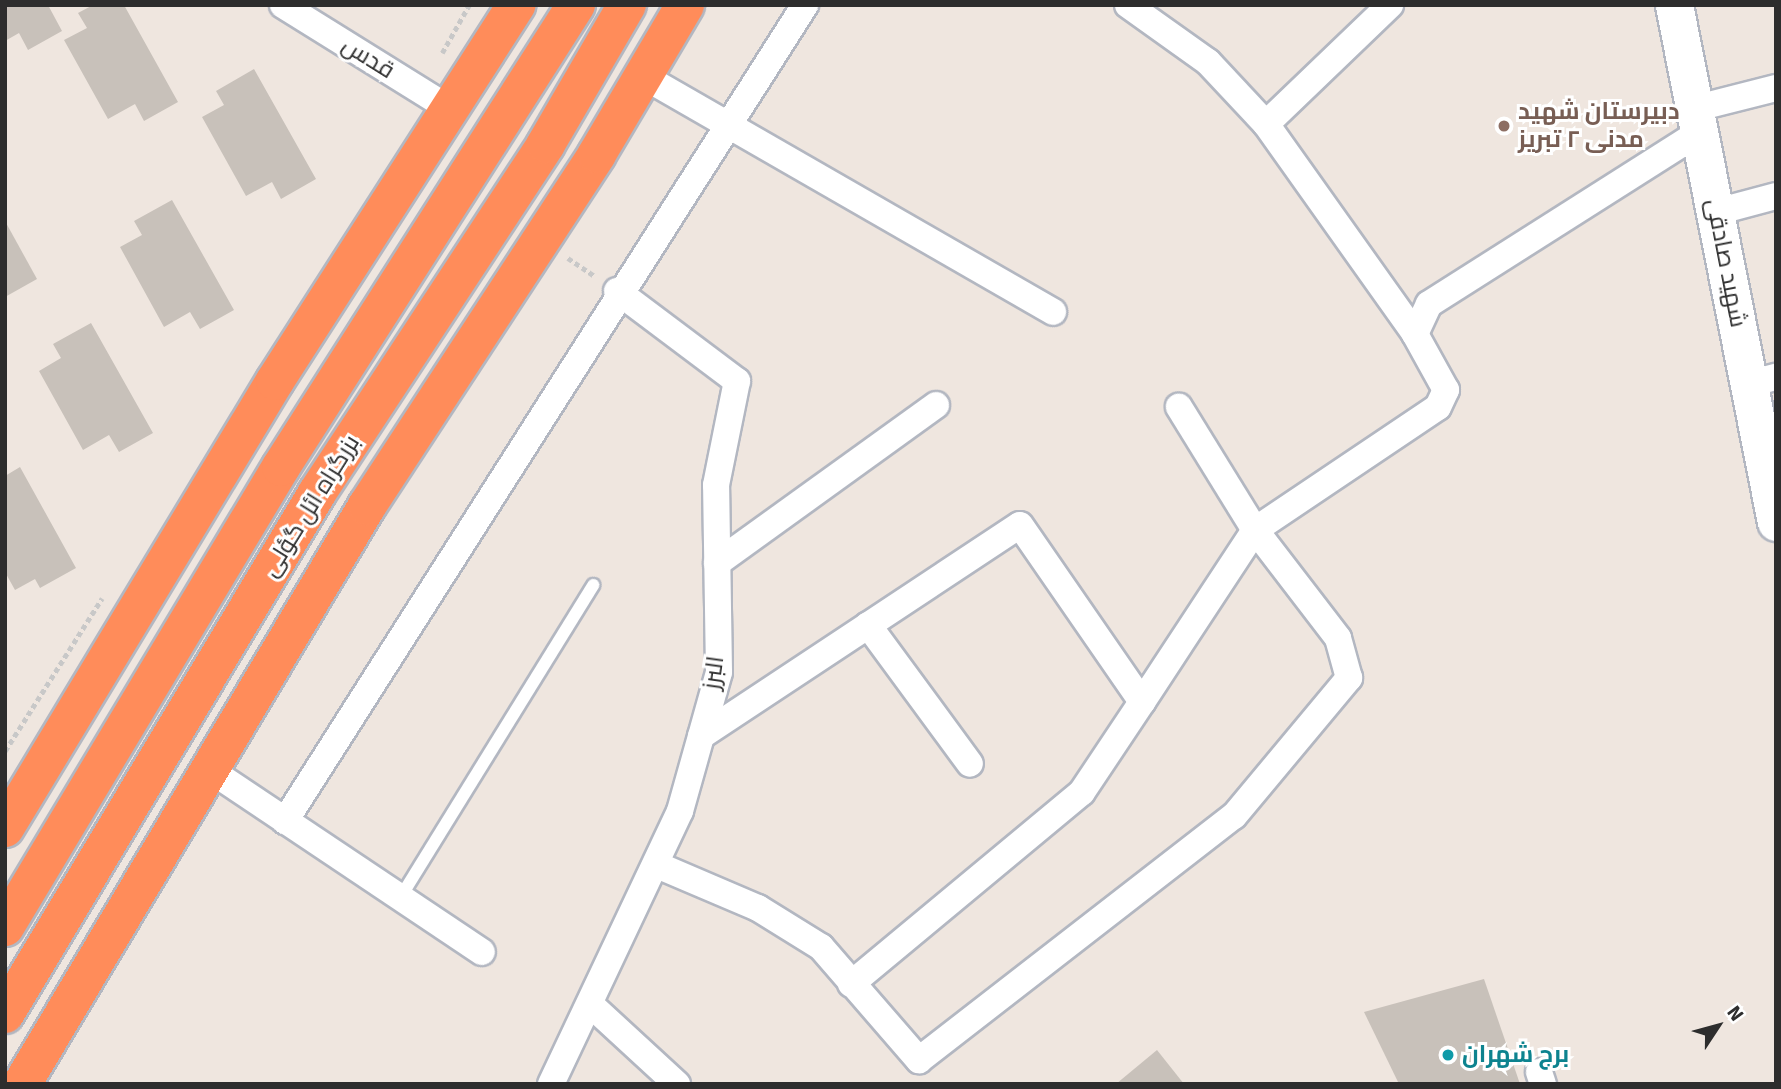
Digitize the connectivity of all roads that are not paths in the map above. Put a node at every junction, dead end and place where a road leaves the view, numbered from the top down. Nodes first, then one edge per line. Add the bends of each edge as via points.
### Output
1 (283, 5) edge
2 (516, 5) edge
3 (576, 5) edge
4 (627, 5) edge
5 (685, 5) edge
6 (804, 5) edge
7 (1128, 5) edge
8 (1390, 5) edge
9 (1674, 5) edge
10 (643, 76) junction
11 (1776, 88) edge
12 (452, 110) junction
13 (1697, 120) junction
14 (1266, 124) junction
15 (729, 125) junction
16 (1776, 196) edge
17 (1716, 212) junction
18 (617, 291) junction
19 (1053, 312) dead end
20 (1415, 334) junction
21 (1762, 381) edge
22 (936, 405) dead end
23 (1178, 407) dead end
24 (1776, 522) edge
25 (1255, 530) junction
26 (717, 563) junction
27 (593, 585) dead end
28 (868, 625) junction
29 (1142, 702) junction
30 (701, 736) junction
31 (971, 764) dead end
32 (210, 770) junction
33 (285, 821) junction
34 (5, 828) edge
35 (657, 865) junction
36 (400, 898) junction
37 (5, 927) edge
38 (482, 952) dead end
39 (851, 984) junction
40 (591, 1005) junction
41 (5, 1014) edge
42 (22, 1084) edge
43 (551, 1084) edge
44 (677, 1084) edge

1 - 12 street, قدس
2 - 12 highway
3 - 37 highway, بزرگراه ائل گؤلی via 281,467
4 - 41 highway, بزرگراه ائل گؤلی via 545,144 317,493
5 - 10 highway
6 - 15 street
7 - 14 street via 1209,62
8 - 14 street
9 - 13 main road, شهید صادقی
10 - 15 street
10 - 32 highway via 367,506
11 - 13 street
12 - 34 highway via 275,381
13 - 17 main road, شهید صادقی
13 - 20 street via 1451,285 1429,304
14 - 20 street
15 - 18 street
15 - 19 street
16 - 17 street
17 - 21 main road, شهید صادقی
18 - 26 street, البرز via 737,381 716,485
18 - 33 street
20 - 25 street via 1446,390 1438,407
21 - 24 main road, شهید صادقی
22 - 26 street
23 - 25 street
25 - 29 street
25 - 39 street via 1338,638 1349,678 1234,816 924,1058 915,1057
26 - 30 street, البرز via 719,672
27 - 36 lane
28 - 29 street via 1020,525
28 - 30 street
28 - 31 street
29 - 39 street via 1082,792
30 - 35 street, البرز
32 - 33 street
32 - 42 highway
33 - 36 street
35 - 39 street via 758,908 821,947
35 - 40 street, البرز
36 - 38 street
40 - 43 street, البرز
40 - 44 street

